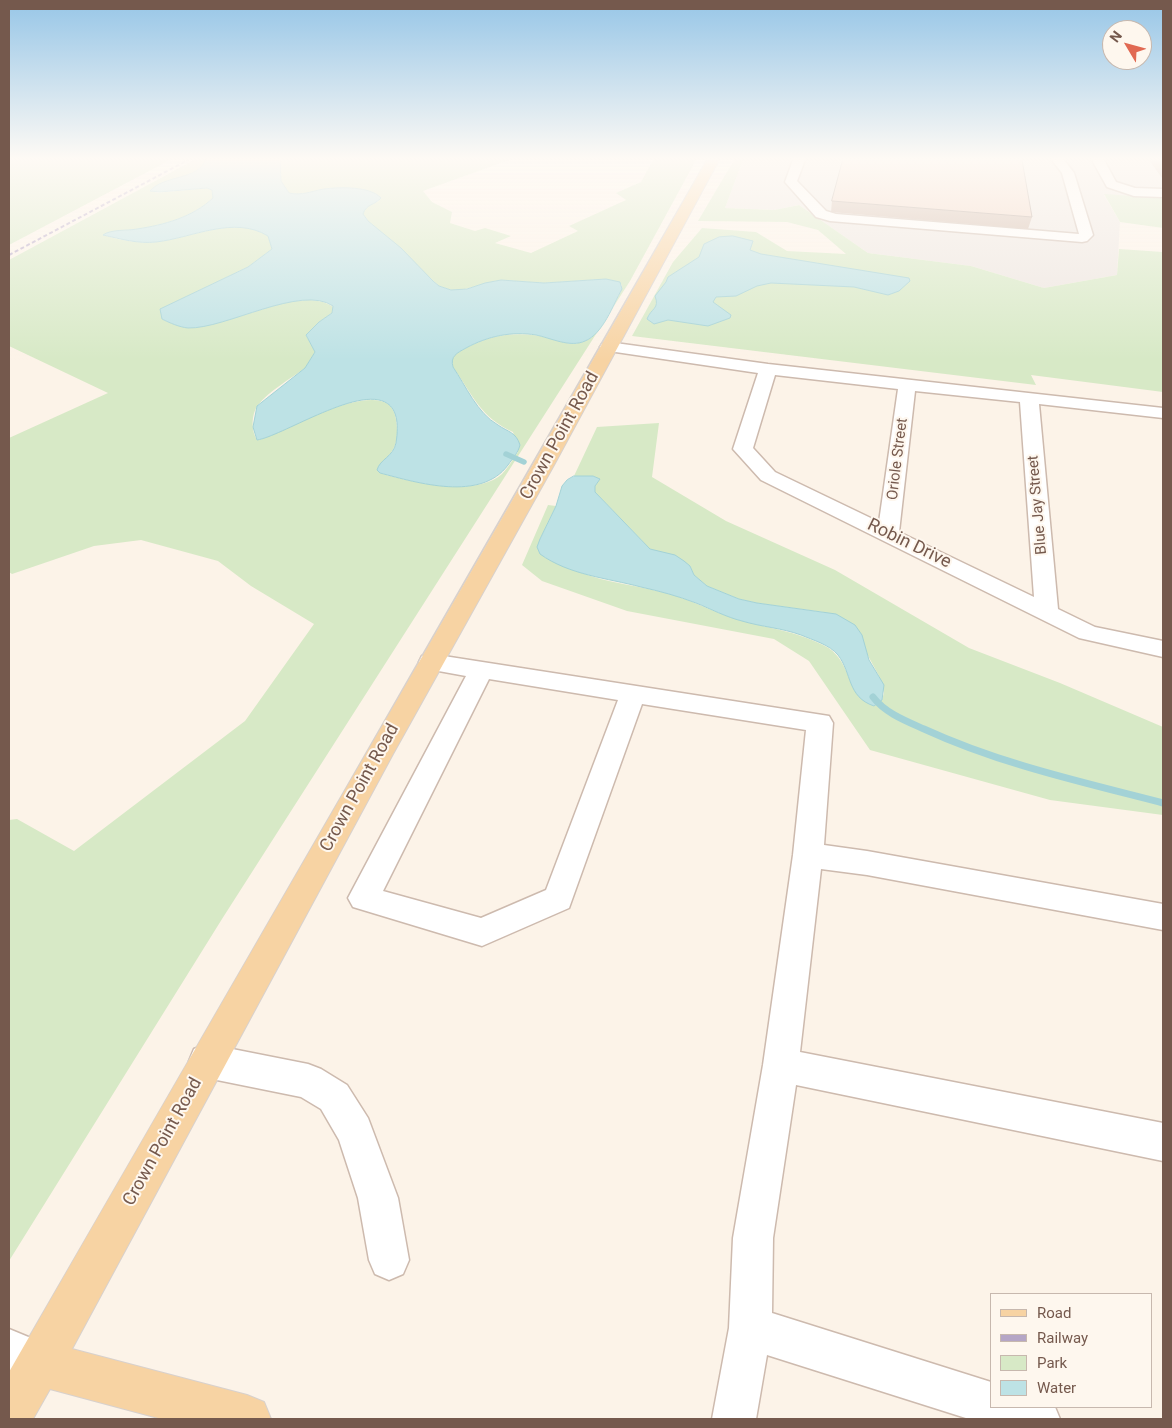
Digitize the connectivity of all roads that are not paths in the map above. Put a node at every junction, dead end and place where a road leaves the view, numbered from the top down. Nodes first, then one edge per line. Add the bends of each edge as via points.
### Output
1 (676, 227) edge
2 (942, 227) edge
3 (1084, 227) edge
4 (608, 347) junction
5 (768, 369) junction
6 (907, 384) junction
7 (1029, 398) junction
8 (1163, 413) edge
9 (888, 534) junction
10 (1047, 613) junction
11 (1163, 649) edge
12 (431, 662) junction
13 (482, 669) junction
14 (633, 692) junction
15 (808, 855) junction
16 (1163, 917) edge
17 (207, 1062) junction
18 (781, 1065) junction
19 (1163, 1142) edge
20 (390, 1260) dead end
21 (750, 1328) junction
22 (24, 1357) edge
23 (990, 1404) edge
24 (1001, 1408) edge
25 (9, 1417) edge
26 (247, 1419) edge
27 (734, 1419) edge
28 (1038, 1419) edge

1 - 4 main road, Crown Point Road
2 - 3 street via 1082,238 1086,235
4 - 5 street
4 - 12 main road, Crown Point Road
5 - 6 street
5 - 9 street, Robin Drive via 743,449 768,476
6 - 7 street
6 - 9 street, Oriole Street
7 - 8 street
7 - 10 street, Blue Jay Street
9 - 10 street, Robin Drive
10 - 11 street, Robin Drive via 1088,633
12 - 13 street
12 - 17 main road, Crown Point Road
13 - 14 street
13 - 14 street via 364,898 482,932 558,899
14 - 15 street via 820,723
15 - 16 street
15 - 18 street
17 - 20 street via 308,1081 334,1096 355,1131 378,1198
17 - 22 main road, Crown Point Road
18 - 19 street
18 - 21 street via 753,1238
21 - 23 street
21 - 27 street
22 - 25 main road, Crown Point Road
22 - 26 main road
24 - 28 street

